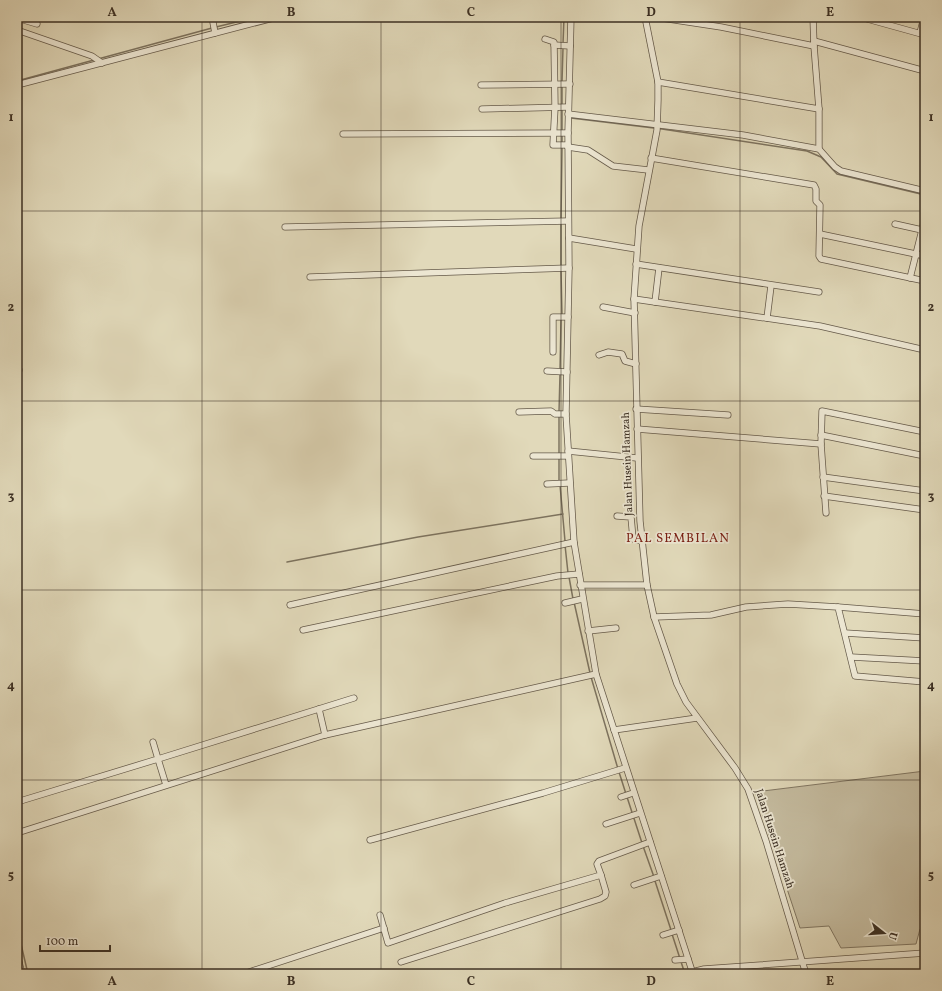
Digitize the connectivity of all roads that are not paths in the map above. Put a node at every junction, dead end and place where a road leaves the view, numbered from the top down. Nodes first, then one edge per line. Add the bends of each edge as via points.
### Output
1 (212, 17) edge
2 (277, 17) edge
3 (571, 17) edge
4 (645, 17) edge
5 (655, 17) edge
6 (814, 17) edge
7 (860, 17) edge
8 (924, 17) edge
9 (17, 18) edge
10 (37, 24) dead end
11 (17, 30) edge
12 (214, 30) junction
13 (922, 34) edge
14 (545, 39) dead end
15 (814, 44) junction
16 (555, 45) junction
17 (568, 46) junction
18 (102, 63) junction
19 (925, 71) edge
20 (658, 82) junction
21 (557, 84) junction
22 (569, 84) junction
23 (17, 85) edge
24 (481, 85) dead end
25 (556, 107) junction
26 (482, 109) dead end
27 (819, 109) junction
28 (568, 112) junction
29 (657, 127) junction
30 (555, 132) junction
31 (568, 133) junction
32 (343, 134) dead end
33 (567, 146) junction
34 (819, 149) junction
35 (651, 158) junction
36 (648, 170) junction
37 (925, 191) edge
38 (925, 218) edge
39 (567, 222) junction
40 (895, 224) dead end
41 (285, 227) dead end
42 (922, 230) junction
43 (820, 234) junction
44 (569, 238) junction
45 (636, 249) junction
46 (916, 254) junction
47 (925, 256) edge
48 (636, 264) junction
49 (567, 268) junction
50 (659, 268) junction
51 (310, 276) dead end
52 (910, 278) junction
53 (925, 281) edge
54 (771, 286) junction
55 (819, 292) dead end
56 (634, 299) junction
57 (655, 302) junction
58 (603, 307) dead end
59 (635, 313) junction
60 (567, 317) junction
61 (767, 318) junction
62 (925, 350) edge
63 (553, 352) dead end
64 (598, 355) dead end
65 (636, 364) junction
66 (547, 371) dead end
67 (565, 371) junction
68 (636, 409) junction
69 (519, 412) dead end
70 (564, 414) junction
71 (728, 415) dead end
72 (637, 429) junction
73 (925, 432) edge
74 (821, 435) junction
75 (821, 444) junction
76 (567, 454) junction
77 (533, 456) dead end
78 (925, 456) edge
79 (637, 458) junction
80 (823, 477) junction
81 (567, 483) junction
82 (546, 484) dead end
83 (925, 491) edge
84 (824, 496) junction
85 (925, 510) edge
86 (826, 513) dead end
87 (617, 516) dead end
88 (642, 541) junction
89 (573, 542) junction
90 (578, 574) junction
91 (580, 584) junction
92 (647, 585) junction
93 (582, 599) junction
94 (566, 603) dead end
95 (290, 605) dead end
96 (838, 607) junction
97 (925, 614) edge
98 (654, 617) junction
99 (616, 628) dead end
100 (303, 630) dead end
101 (588, 631) junction
102 (845, 633) junction
103 (925, 638) edge
104 (851, 657) junction
105 (925, 661) edge
106 (596, 674) junction
107 (925, 682) edge
108 (354, 698) dead end
109 (319, 709) junction
110 (697, 718) junction
111 (614, 730) junction
112 (325, 735) junction
113 (153, 742) dead end
114 (158, 759) junction
115 (625, 768) junction
116 (166, 785) junction
117 (632, 793) junction
118 (621, 796) dead end
119 (17, 802) edge
120 (639, 813) junction
121 (606, 824) dead end
122 (17, 833) edge
123 (370, 840) dead end
124 (648, 843) junction
125 (601, 875) junction
126 (660, 877) junction
127 (634, 884) dead end
128 (380, 915) dead end
129 (384, 928) junction
130 (678, 931) junction
131 (665, 934) dead end
132 (925, 952) edge
133 (17, 954) edge
134 (687, 959) junction
135 (676, 960) dead end
136 (402, 962) dead end
137 (803, 962) junction
138 (693, 973) edge
139 (22, 974) edge
140 (243, 974) edge
141 (806, 974) edge

1 - 12 street
2 - 12 street
3 - 17 street
4 - 20 street, Jalan Husein Hamzah
5 - 15 street
6 - 15 street
7 - 13 street
8 - 13 street
9 - 10 street
11 - 18 street via 92,56
12 - 18 street
14 - 16 street via 553,40
15 - 19 street
15 - 27 street
16 - 17 street
16 - 21 street
17 - 22 street
18 - 23 street
20 - 27 street
20 - 29 street, Jalan Husein Hamzah
21 - 22 street
21 - 24 street
21 - 25 street
22 - 28 street
25 - 26 street
25 - 28 street
25 - 30 street
27 - 34 street
28 - 29 street
28 - 31 street
29 - 34 street via 743,135
29 - 35 street, Jalan Husein Hamzah
30 - 31 street
30 - 32 street
30 - 33 street via 553,145
31 - 33 street
33 - 36 street via 588,150 613,166
33 - 39 street
34 - 37 street via 841,171
35 - 36 street, Jalan Husein Hamzah
35 - 43 street via 814,185 816,201 820,205
36 - 45 street, Jalan Husein Hamzah
38 - 42 street
39 - 41 street
39 - 44 street
40 - 42 street
42 - 46 street
43 - 46 street
43 - 52 street via 821,259
44 - 45 street
44 - 49 street
45 - 48 street, Jalan Husein Hamzah
46 - 47 street
46 - 52 street
48 - 50 street
48 - 56 street, Jalan Husein Hamzah
49 - 51 street
49 - 60 street
50 - 54 street
50 - 57 street
52 - 53 street
54 - 55 street
54 - 61 street
56 - 57 street
56 - 59 street, Jalan Husein Hamzah
57 - 61 street
58 - 59 street
59 - 65 street, Jalan Husein Hamzah
60 - 63 street via 553,317
60 - 67 street
61 - 62 street via 820,326
64 - 65 street via 608,352 622,354 625,361
65 - 68 street, Jalan Husein Hamzah
66 - 67 street
67 - 70 street
68 - 71 street
68 - 72 street, Jalan Husein Hamzah
69 - 70 street via 551,411 555,414
70 - 76 street
72 - 75 street
72 - 79 street, Jalan Husein Hamzah
73 - 74 street via 822,411
74 - 75 street
74 - 78 street
75 - 80 street
76 - 77 street
76 - 79 street
76 - 81 street
79 - 88 street, Jalan Husein Hamzah
80 - 83 street
80 - 84 street
81 - 82 street
81 - 89 street
84 - 85 street
84 - 86 street
87 - 88 street via 631,517 633,539
88 - 92 street, Jalan Husein Hamzah
89 - 90 street
89 - 95 street
90 - 91 street
90 - 100 street
91 - 92 street
91 - 93 street
92 - 98 street, Jalan Husein Hamzah
93 - 94 street
93 - 101 street
96 - 97 street
96 - 98 street via 788,604 746,607 711,615
96 - 102 street
98 - 110 street, Jalan Husein Hamzah via 677,684
99 - 101 street
101 - 106 street
102 - 103 street
102 - 104 street
104 - 105 street
104 - 107 street via 857,677
106 - 111 street
106 - 112 street
108 - 109 street
109 - 112 street
109 - 114 street
110 - 111 street
110 - 137 street, Jalan Husein Hamzah via 748,789
111 - 115 street
112 - 116 street
113 - 114 street
114 - 116 street
114 - 119 street
115 - 117 street
115 - 123 street
116 - 122 street
117 - 118 street
117 - 120 street
120 - 121 street
120 - 124 street
124 - 125 street via 598,861
124 - 126 street
125 - 129 street via 505,903 388,943
125 - 136 street via 605,896
126 - 127 street
126 - 130 street
128 - 129 street
129 - 140 street
130 - 131 street
130 - 134 street
132 - 137 street
133 - 139 street
134 - 135 street
134 - 138 street
137 - 138 street via 704,969
137 - 141 street, Jalan Husein Hamzah

